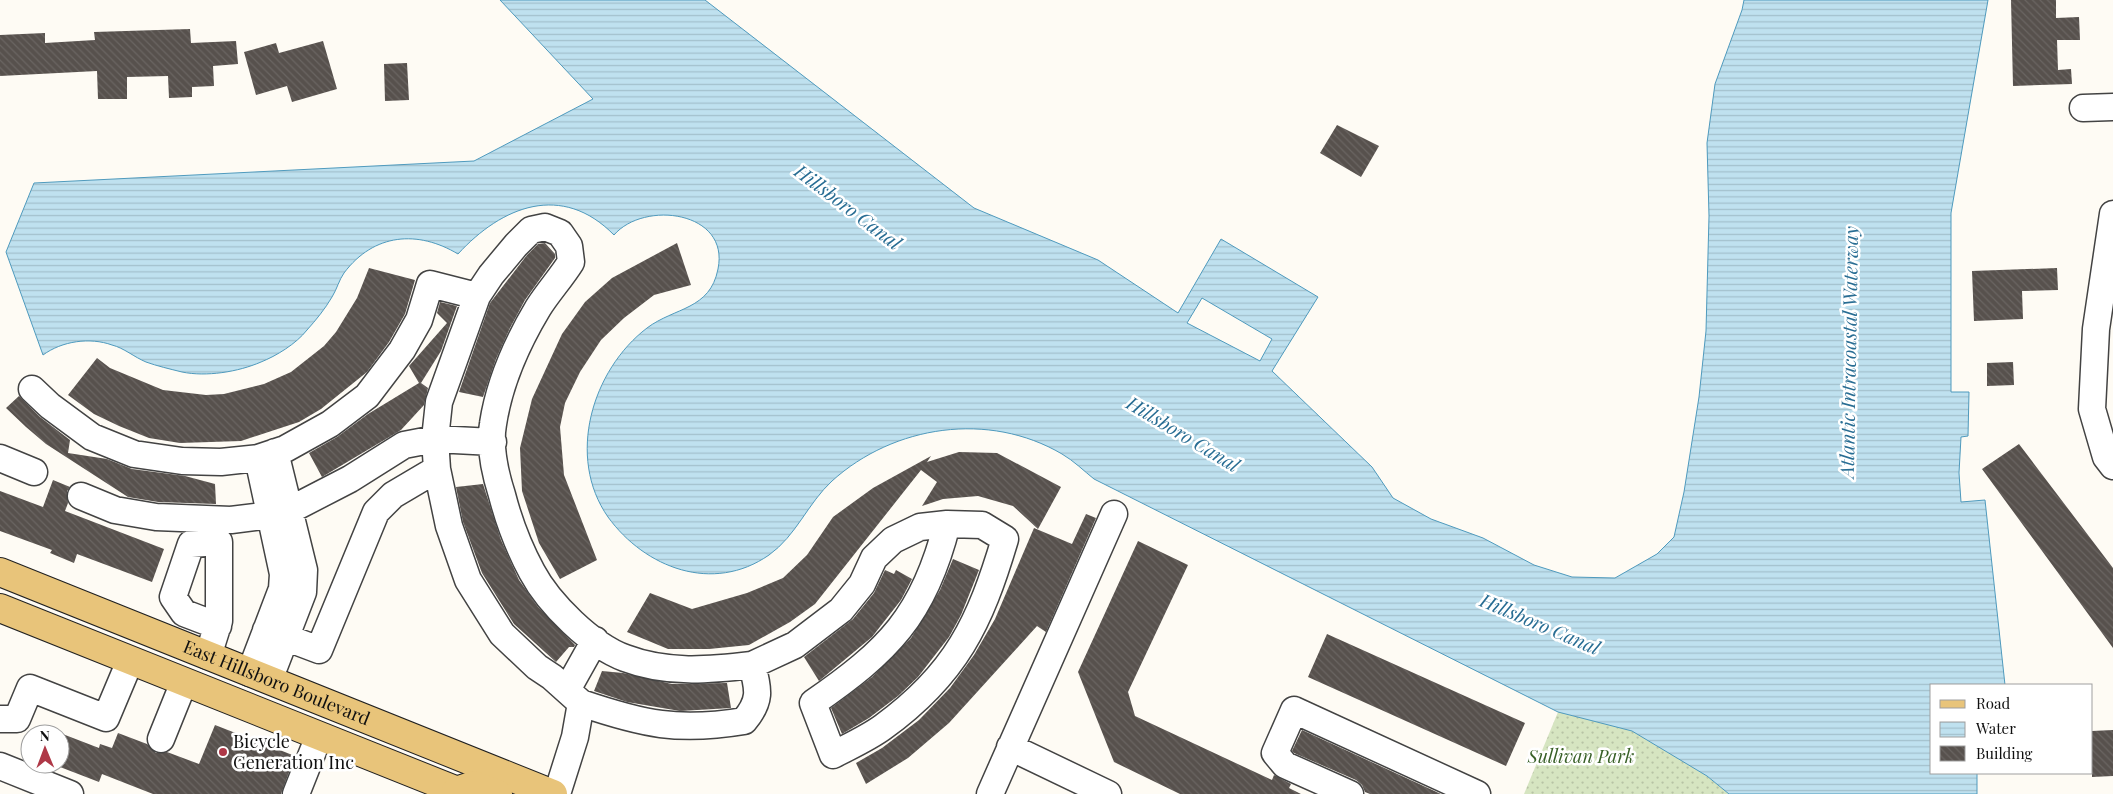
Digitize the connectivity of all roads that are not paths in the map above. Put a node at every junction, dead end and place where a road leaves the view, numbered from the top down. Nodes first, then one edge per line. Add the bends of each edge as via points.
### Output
1 (2113, 107) edge
2 (2083, 108) dead end
3 (2113, 214) edge
4 (477, 296) junction
5 (32, 389) dead end
6 (2102, 409) edge
7 (435, 439) junction
8 (493, 442) junction
9 (266, 455) junction
10 (0, 458) edge
11 (2113, 466) edge
12 (437, 469) junction
13 (34, 472) dead end
14 (81, 496) dead end
15 (281, 513) junction
16 (1114, 514) dead end
17 (947, 524) junction
18 (0, 572) edge
19 (0, 608) edge
20 (218, 626) dead end
21 (276, 634) junction
22 (594, 640) junction
23 (208, 656) junction
24 (130, 661) junction
25 (752, 665) junction
26 (260, 677) junction
27 (184, 682) junction
28 (574, 696) junction
29 (0, 719) edge
30 (319, 736) junction
31 (160, 739) dead end
32 (1010, 747) junction
33 (0, 766) edge
34 (460, 792) edge
35 (70, 794) edge
36 (296, 794) edge
37 (498, 794) edge
38 (553, 794) edge
39 (557, 794) edge
40 (990, 794) edge
41 (1108, 794) edge
42 (1350, 794) edge
43 (1478, 794) edge

1 - 2 street
3 - 6 street via 2096,329
4 - 7 street via 439,402
4 - 8 street via 531,230 545,227 560,233 569,246 571,262 539,308 512,360 492,426
4 - 9 street via 430,284 419,320 402,350 367,396 330,424 285,450
5 - 9 street via 92,437 134,454 212,462
6 - 11 street via 2106,457
7 - 8 street
7 - 12 street
7 - 15 street via 404,445 350,479
8 - 22 street via 494,469 506,510 533,574 580,629
9 - 15 street
10 - 13 street
12 - 21 street via 393,495 376,512 319,650
12 - 28 street via 449,526 468,580 502,634
14 - 15 street via 116,510 156,517 231,520
15 - 21 street via 304,570 305,581 303,592
16 - 32 street
17 - 17 street via 982,525 1005,539 992,583 976,620 954,660 923,696 882,728 833,755 813,703 854,674 907,621 926,587
17 - 25 street via 920,527 893,540 874,558 862,584 841,610 795,646
18 - 23 main road, East Hillsboro Boulevard
19 - 24 main road, East Hillsboro Boulevard
20 - 23 street
21 - 26 street
22 - 25 street via 624,658 654,667 698,670
22 - 28 street
23 - 26 main road, East Hillsboro Boulevard
24 - 27 main road, East Hillsboro Boulevard
24 - 29 street via 106,718 30,688 17,720
25 - 28 street via 758,692 754,709 744,721 712,727 662,726 631,720
26 - 38 main road, East Hillsboro Boulevard
27 - 30 main road, East Hillsboro Boulevard
27 - 31 street
28 - 39 street via 575,737
30 - 34 main road, East Hillsboro Boulevard
30 - 36 street
32 - 40 street
32 - 41 street
33 - 35 street
34 - 37 main road via 474,784
42 - 43 street via 1285,765 1275,752 1294,710

